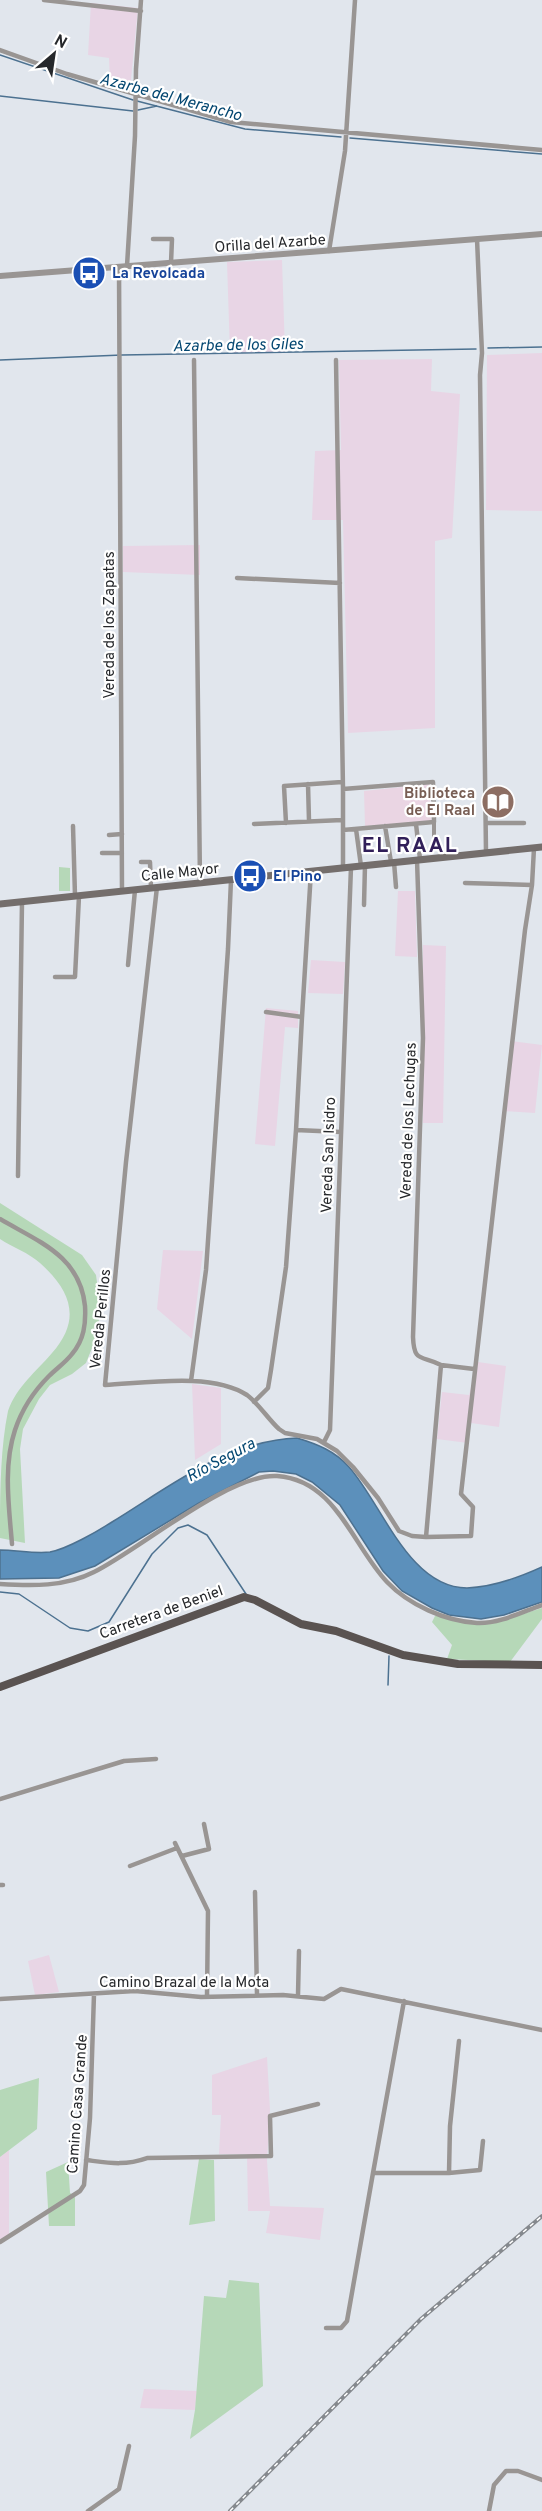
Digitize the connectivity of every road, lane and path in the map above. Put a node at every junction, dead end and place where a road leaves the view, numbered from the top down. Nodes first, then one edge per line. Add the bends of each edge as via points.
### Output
1 (44, 0) edge
2 (141, 0) edge
3 (355, 0) edge
4 (141, 11) junction
5 (0, 50) edge
6 (136, 98) junction
7 (346, 133) junction
8 (542, 150) edge
9 (542, 234) edge
10 (153, 239) dead end
11 (477, 239) junction
12 (329, 251) junction
13 (171, 263) junction
14 (127, 266) junction
15 (119, 267) junction
16 (0, 276) edge
17 (194, 360) dead end
18 (336, 360) dead end
19 (237, 578) dead end
20 (340, 583) junction
21 (342, 782) junction
22 (308, 784) junction
23 (343, 789) junction
24 (342, 820) junction
25 (309, 821) junction
26 (434, 822) junction
27 (286, 823) junction
28 (486, 823) junction
29 (524, 823) dead end
30 (254, 824) dead end
31 (416, 824) junction
32 (73, 826) dead end
33 (386, 826) junction
34 (356, 829) junction
35 (343, 830) junction
36 (122, 834) junction
37 (109, 835) dead end
38 (434, 840) dead end
39 (538, 847) edge
40 (102, 853) dead end
41 (122, 853) junction
42 (486, 853) junction
43 (418, 860) junction
44 (141, 862) dead end
45 (393, 862) junction
46 (363, 865) junction
47 (347, 867) junction
48 (311, 871) junction
49 (231, 880) junction
50 (200, 883) junction
51 (465, 883) dead end
52 (532, 885) junction
53 (396, 887) dead end
54 (154, 888) junction
55 (135, 890) junction
56 (122, 891) junction
57 (77, 896) junction
58 (22, 902) junction
59 (0, 904) edge
60 (364, 905) dead end
61 (128, 965) dead end
62 (55, 977) dead end
63 (266, 1012) dead end
64 (302, 1017) junction
65 (296, 1130) junction
66 (341, 1132) junction
67 (18, 1176) dead end
68 (0, 1220) edge
69 (441, 1365) junction
70 (474, 1369) junction
71 (191, 1381) junction
72 (254, 1402) junction
73 (324, 1442) junction
74 (426, 1537) junction
75 (12, 1544) dead end
76 (0, 1584) edge
77 (542, 1605) edge
78 (542, 1665) edge
79 (0, 1687) edge
80 (156, 1759) dead end
81 (0, 1798) edge
82 (204, 1824) dead end
83 (182, 1856) junction
84 (130, 1866) dead end
85 (255, 1892) dead end
86 (299, 1951) dead end
87 (94, 1994) junction
88 (256, 1995) junction
89 (298, 1995) junction
90 (207, 1996) junction
91 (0, 1999) edge
92 (404, 2001) junction
93 (542, 2030) edge
94 (459, 2041) dead end
95 (318, 2104) dead end
96 (483, 2141) dead end
97 (86, 2160) junction
98 (373, 2173) junction
99 (449, 2173) junction
100 (0, 2242) edge
101 (326, 2328) dead end
102 (129, 2446) dead end
103 (542, 2480) edge
104 (88, 2511) edge
105 (489, 2511) edge

1 - 4 street
2 - 4 street
3 - 7 street
4 - 6 street
5 - 6 street
6 - 7 street via 231,122
6 - 14 street
7 - 8 street
7 - 12 street
9 - 11 street, Orilla del Azarbe
10 - 13 street via 172,239
11 - 12 street, Orilla del Azarbe
11 - 28 street via 482,353
12 - 13 street, Orilla del Azarbe
13 - 14 street, Orilla del Azarbe
14 - 15 street, Orilla del Azarbe
15 - 16 street, Orilla del Azarbe
15 - 36 street, Vereda de los Zapatas
17 - 50 street
18 - 20 street, Vereda San Isidro
19 - 20 street
20 - 21 street, Vereda San Isidro
21 - 22 street
21 - 23 street, Vereda San Isidro
22 - 25 street
22 - 27 street via 284,786
23 - 24 street, Vereda San Isidro
23 - 26 street via 433,782
24 - 25 street
24 - 35 street, Vereda San Isidro
25 - 27 street
26 - 31 street
26 - 38 street
27 - 30 street
28 - 29 street
28 - 42 street
31 - 33 street
31 - 43 street, Vereda de los Lechugas
32 - 57 street
33 - 34 street
33 - 45 street
34 - 35 street
34 - 46 street
35 - 47 street, Vereda San Isidro
36 - 37 street
36 - 41 street, Vereda de los Zapatas
39 - 42 main road, Calle Mayor
39 - 52 street
40 - 41 street
41 - 56 street, Vereda de los Zapatas
42 - 43 main road, Calle Mayor
43 - 45 main road, Calle Mayor
43 - 69 street, Vereda de los Lechugas via 423,1038 413,1344 420,1358
44 - 54 street via 150,862
45 - 46 main road, Calle Mayor
45 - 53 street
46 - 47 main road, Calle Mayor
46 - 60 street
47 - 48 main road, Calle Mayor
47 - 66 street, Vereda San Isidro
48 - 49 main road, Calle Mayor
48 - 64 street
49 - 50 main road, Calle Mayor
49 - 71 street via 206,1270
50 - 54 main road, Calle Mayor
51 - 52 street
52 - 70 street
54 - 55 main road, Calle Mayor
54 - 71 street, Vereda Perillos via 105,1385
55 - 56 main road, Calle Mayor
55 - 61 street
56 - 57 main road, Calle Mayor
57 - 58 main road, Calle Mayor
57 - 62 street via 75,977
58 - 59 main road, Calle Mayor
58 - 67 street
63 - 64 street
64 - 65 street
65 - 66 street
65 - 72 street via 285,1267 270,1379 268,1388
66 - 73 street, Vereda San Isidro via 330,1430
68 - 75 street via 51,1249 74,1270 84,1295 86,1317 84,1334 72,1354 32,1394 15,1430 8,1494
69 - 70 street, Vereda de los Lechugas
69 - 74 street
70 - 74 street via 461,1494 474,1508 471,1536
71 - 72 street, Vereda Perillos via 218,1383 236,1389
72 - 73 street, Vereda Perillos via 285,1433
73 - 74 street, Vereda Perillos via 353,1467 399,1531
76 - 77 street via 65,1582 93,1573 231,1488 276,1476 300,1480 325,1498 387,1582 414,1603 442,1616 477,1623 503,1619
78 - 79 main road, Carretera de Beniel via 458,1664 403,1655 336,1631 301,1624 244,1597
80 - 81 street via 124,1761
82 - 83 street via 209,1849
83 - 84 street via 176,1845
83 - 90 street via 208,1911
85 - 88 street
86 - 89 street
87 - 90 street, Camino Brazal de la Mota via 135,1991
87 - 91 street, Camino Brazal de la Mota
87 - 97 street, Camino Casa Grande
88 - 89 street, Camino Brazal de la Mota
88 - 90 street, Camino Brazal de la Mota
89 - 92 street, Camino Brazal de la Mota via 324,1998 341,1989
92 - 93 street, Camino Brazal de la Mota
92 - 98 street
94 - 99 street
95 - 97 street via 270,2116 271,2156 147,2158 116,2165
96 - 99 street via 480,2170
97 - 100 street, Camino Casa Grande via 80,2191
98 - 99 street
98 - 101 street via 347,2321 341,2328
102 - 104 street via 119,2489
103 - 105 street via 506,2471 494,2485

